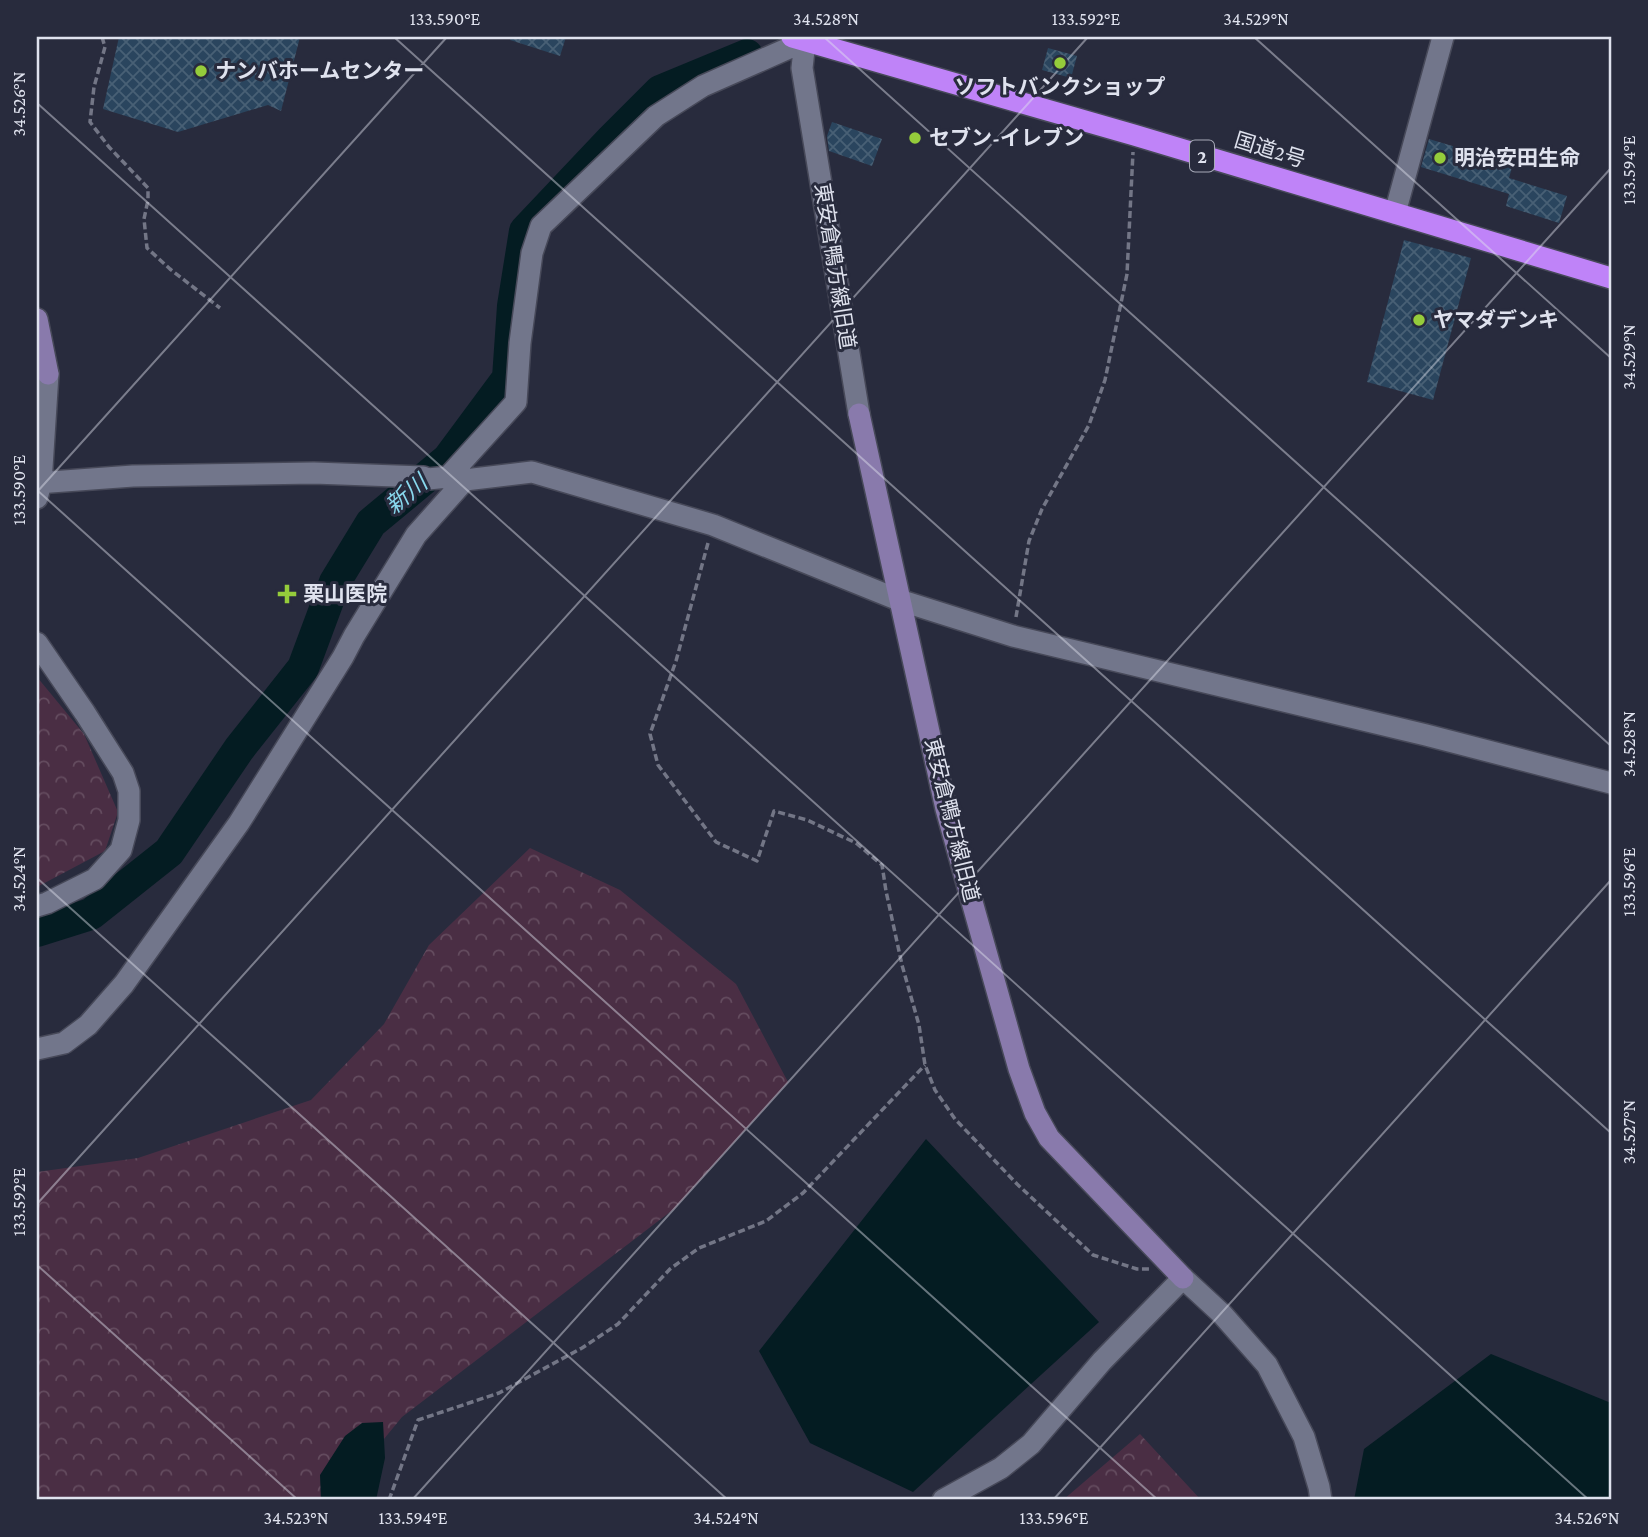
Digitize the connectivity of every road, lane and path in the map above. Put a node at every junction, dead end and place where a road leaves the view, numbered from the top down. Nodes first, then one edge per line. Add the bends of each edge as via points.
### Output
1 (102, 37) edge
2 (1443, 37) edge
3 (802, 38) edge
4 (1133, 135) junction
5 (1395, 213) junction
6 (1611, 278) edge
7 (220, 308) dead end
8 (37, 319) edge
9 (42, 375) edge
10 (457, 479) junction
11 (38, 488) edge
12 (713, 525) junction
13 (899, 600) junction
14 (1013, 636) junction
15 (37, 643) edge
16 (1611, 783) edge
17 (37, 906) edge
18 (37, 1049) edge
19 (925, 1065) junction
20 (1178, 1274) junction
21 (389, 1500) edge
22 (943, 1500) edge
23 (1321, 1500) edge

1 - 7 path via 105,47 90,122 148,188 146,248
2 - 5 street
3 - 4 highway, 国道2号 / 2
3 - 10 street via 703,86 656,116 541,226 532,253 516,402
3 - 13 street, 東安倉鴨方線旧道 via 802,68 859,414
4 - 5 highway, 国道2号 / 2
4 - 14 path via 1127,274 1105,380 1089,425 1029,541
5 - 6 highway, 国道2号 / 2
8 - 9 street
9 - 11 street
10 - 11 street via 314,472 133,476
10 - 12 street via 532,472
10 - 18 street via 416,535 239,823 124,984 88,1025 64,1043
12 - 13 street
12 - 19 path via 676,661 650,734 658,765 716,842 757,861 774,811 807,820 856,843 882,865
13 - 14 street
13 - 20 street, 東安倉鴨方線旧道 via 946,809 1035,1113 1049,1138
14 - 16 street
15 - 17 street via 123,773 129,791 129,820 121,850 95,879
19 - 20 path via 955,1119 1093,1255 1137,1269
19 - 21 path via 803,1193 766,1221 699,1248 670,1269 618,1324 582,1348 499,1393 418,1420
20 - 22 street via 1031,1444 1001,1468
20 - 23 street, 東安倉鴨方線旧道 via 1267,1365 1304,1437

